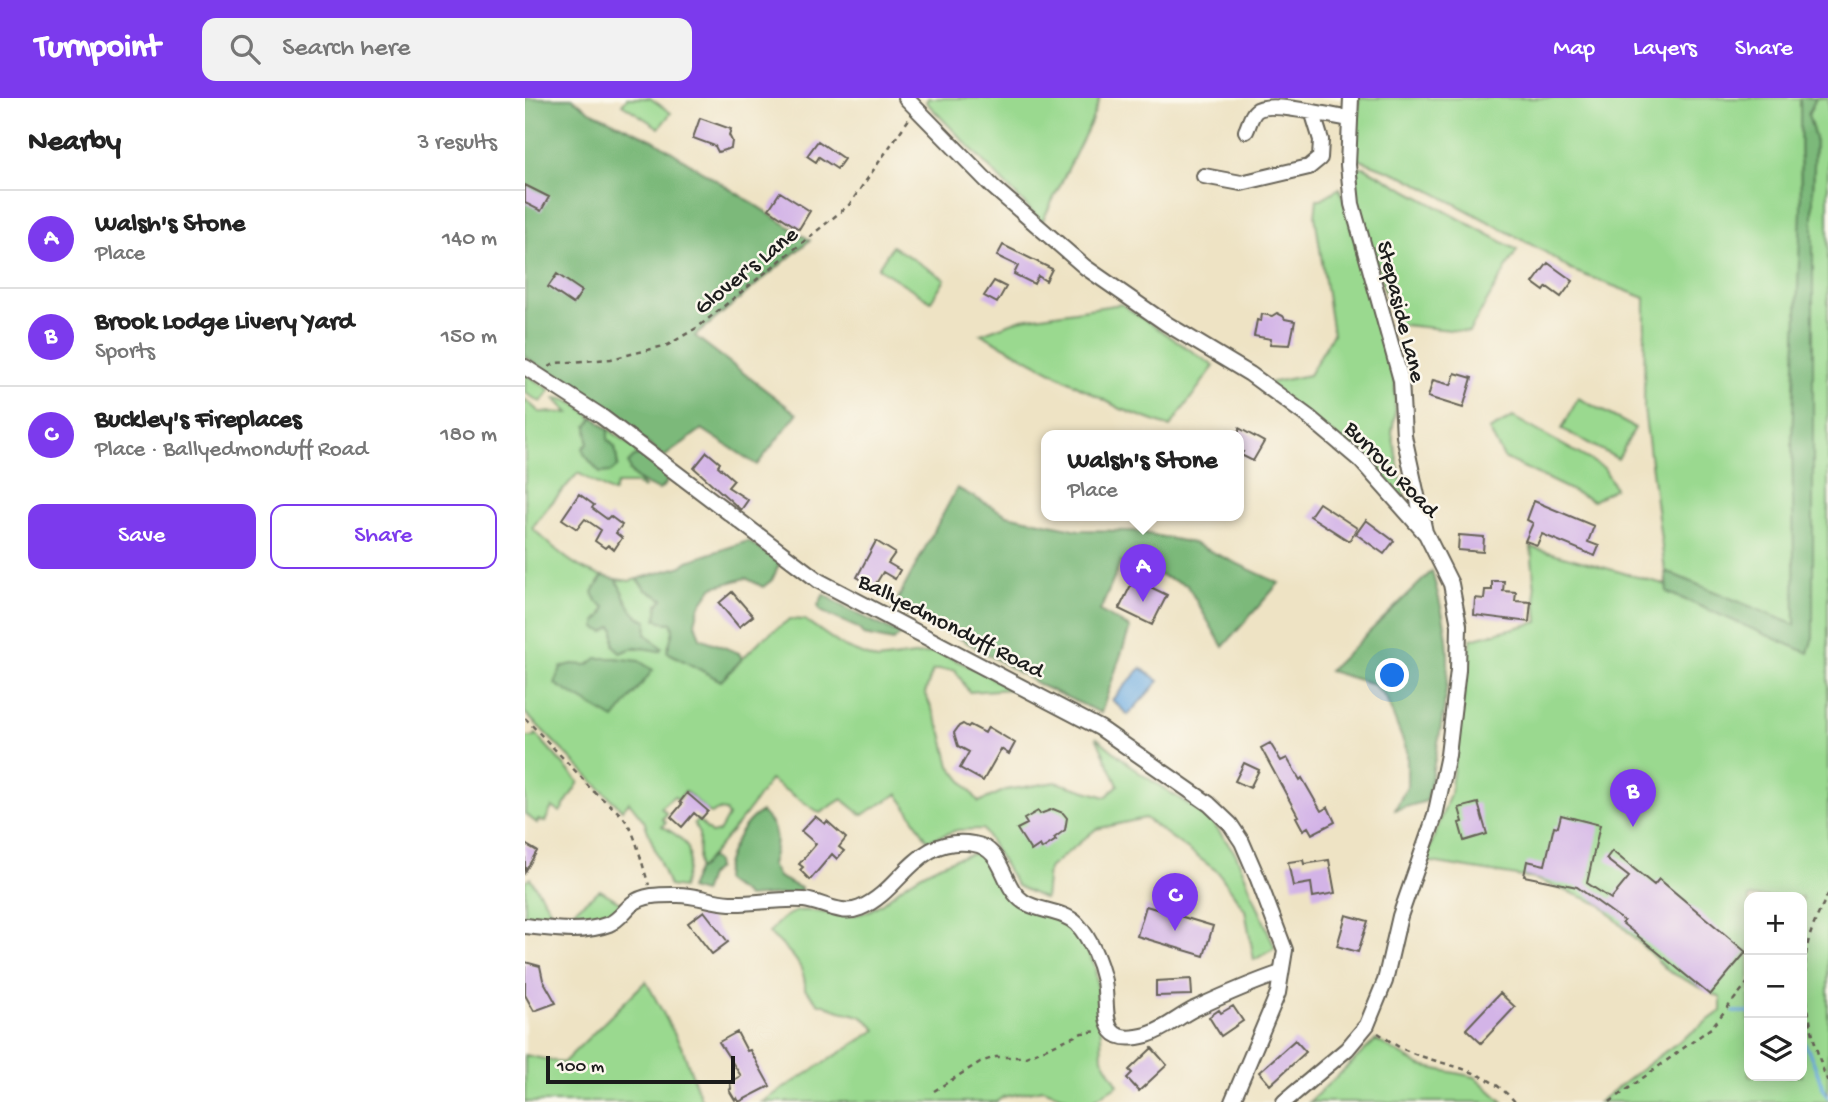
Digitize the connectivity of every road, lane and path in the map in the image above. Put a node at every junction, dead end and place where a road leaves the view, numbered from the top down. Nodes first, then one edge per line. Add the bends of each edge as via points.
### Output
1 (1351, 98) edge
2 (911, 103) edge
3 (1313, 114) junction
4 (1349, 119) junction
5 (1246, 131) dead end
6 (1204, 176) dead end
7 (525, 367) edge
8 (547, 368) dead end
9 (1426, 534) junction
10 (525, 718) edge
11 (1828, 894) edge
12 (649, 897) junction
13 (525, 926) edge
14 (1809, 940) joint
15 (1281, 973) junction
16 (1744, 987) edge
17 (1367, 1025) junction
18 (1109, 1030) junction
19 (1828, 1082) edge
20 (934, 1091) dead end
21 (1232, 1102) edge
22 (1284, 1102) edge
23 (1515, 1102) edge
24 (1610, 1102) edge

1 - 4 street, Stepaside Lane
2 - 8 path, Glover's Lane via 849,205 698,327 668,345
2 - 9 street, Burrow Road via 993,187 1085,267 1310,418 1362,462
3 - 4 street
3 - 5 street via 1262,107 1255,111
3 - 6 street via 1321,149 1320,158 1309,167 1241,183
4 - 9 street, Stepaside Lane via 1352,204 1401,380 1404,436
7 - 15 street, Ballyedmonduff Road via 601,416 820,581 1101,727 1209,804 1236,833 1258,879 1285,950
9 - 17 street, Burrow Road via 1451,584 1459,625 1448,755 1435,816 1400,916 1385,981
10 - 12 path via 629,826
11 - 14 path
12 - 13 street via 634,903 617,920 586,930
12 - 18 street via 682,895 733,903 807,900 850,911 888,890 921,856 945,845 978,845 990,850 1015,895 1065,916 1084,933 1102,974
14 - 19 path via 1806,989
15 - 18 street via 1149,1034 1124,1037
15 - 21 street, Ballyedmonduff Road via 1268,1023
16 - 24 path via 1711,1028
17 - 22 street, Burrow Road via 1347,1049
17 - 23 path via 1401,1048 1488,1079
18 - 20 path via 1082,1033 1026,1056 979,1062

